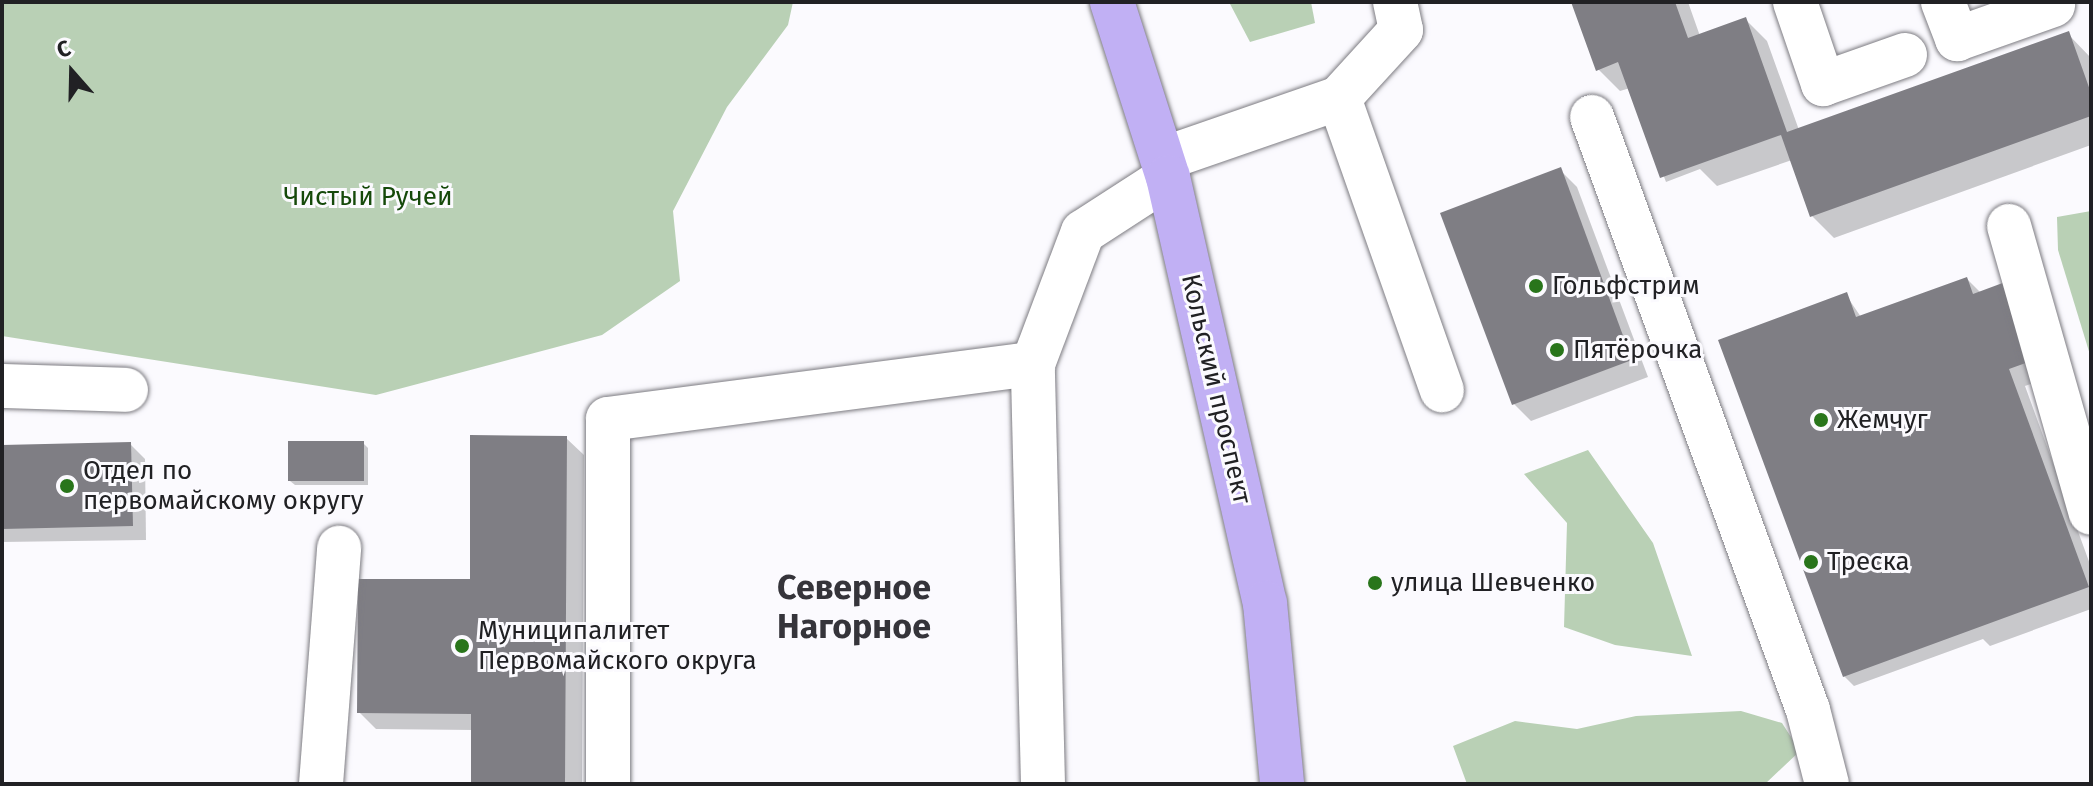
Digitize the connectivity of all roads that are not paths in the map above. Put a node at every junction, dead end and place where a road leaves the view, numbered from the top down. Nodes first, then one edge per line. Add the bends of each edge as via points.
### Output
1 (1112, 2) edge
2 (1395, 2) edge
3 (1795, 2) edge
4 (1943, 2) edge
5 (2053, 5) dead end
6 (1905, 55) dead end
7 (1339, 98) junction
8 (1592, 117) dead end
9 (1166, 168) junction
10 (2009, 226) dead end
11 (1033, 364) junction
12 (2, 386) edge
13 (126, 390) dead end
14 (1442, 390) dead end
15 (2091, 513) edge
16 (339, 548) dead end
17 (321, 784) edge
18 (608, 784) edge
19 (1043, 784) edge
20 (1282, 784) edge
21 (1827, 784) edge

1 - 9 main road, Кольский проспект
2 - 7 lane via 1401,30
3 - 6 lane via 1823,84
4 - 5 lane via 1957,39
7 - 9 lane
7 - 14 lane
8 - 21 lane via 1808,710
9 - 11 lane via 1083,232
9 - 20 main road, Кольский проспект via 1265,603
10 - 15 lane
11 - 18 lane via 608,419
11 - 19 lane
12 - 13 lane
16 - 17 lane

